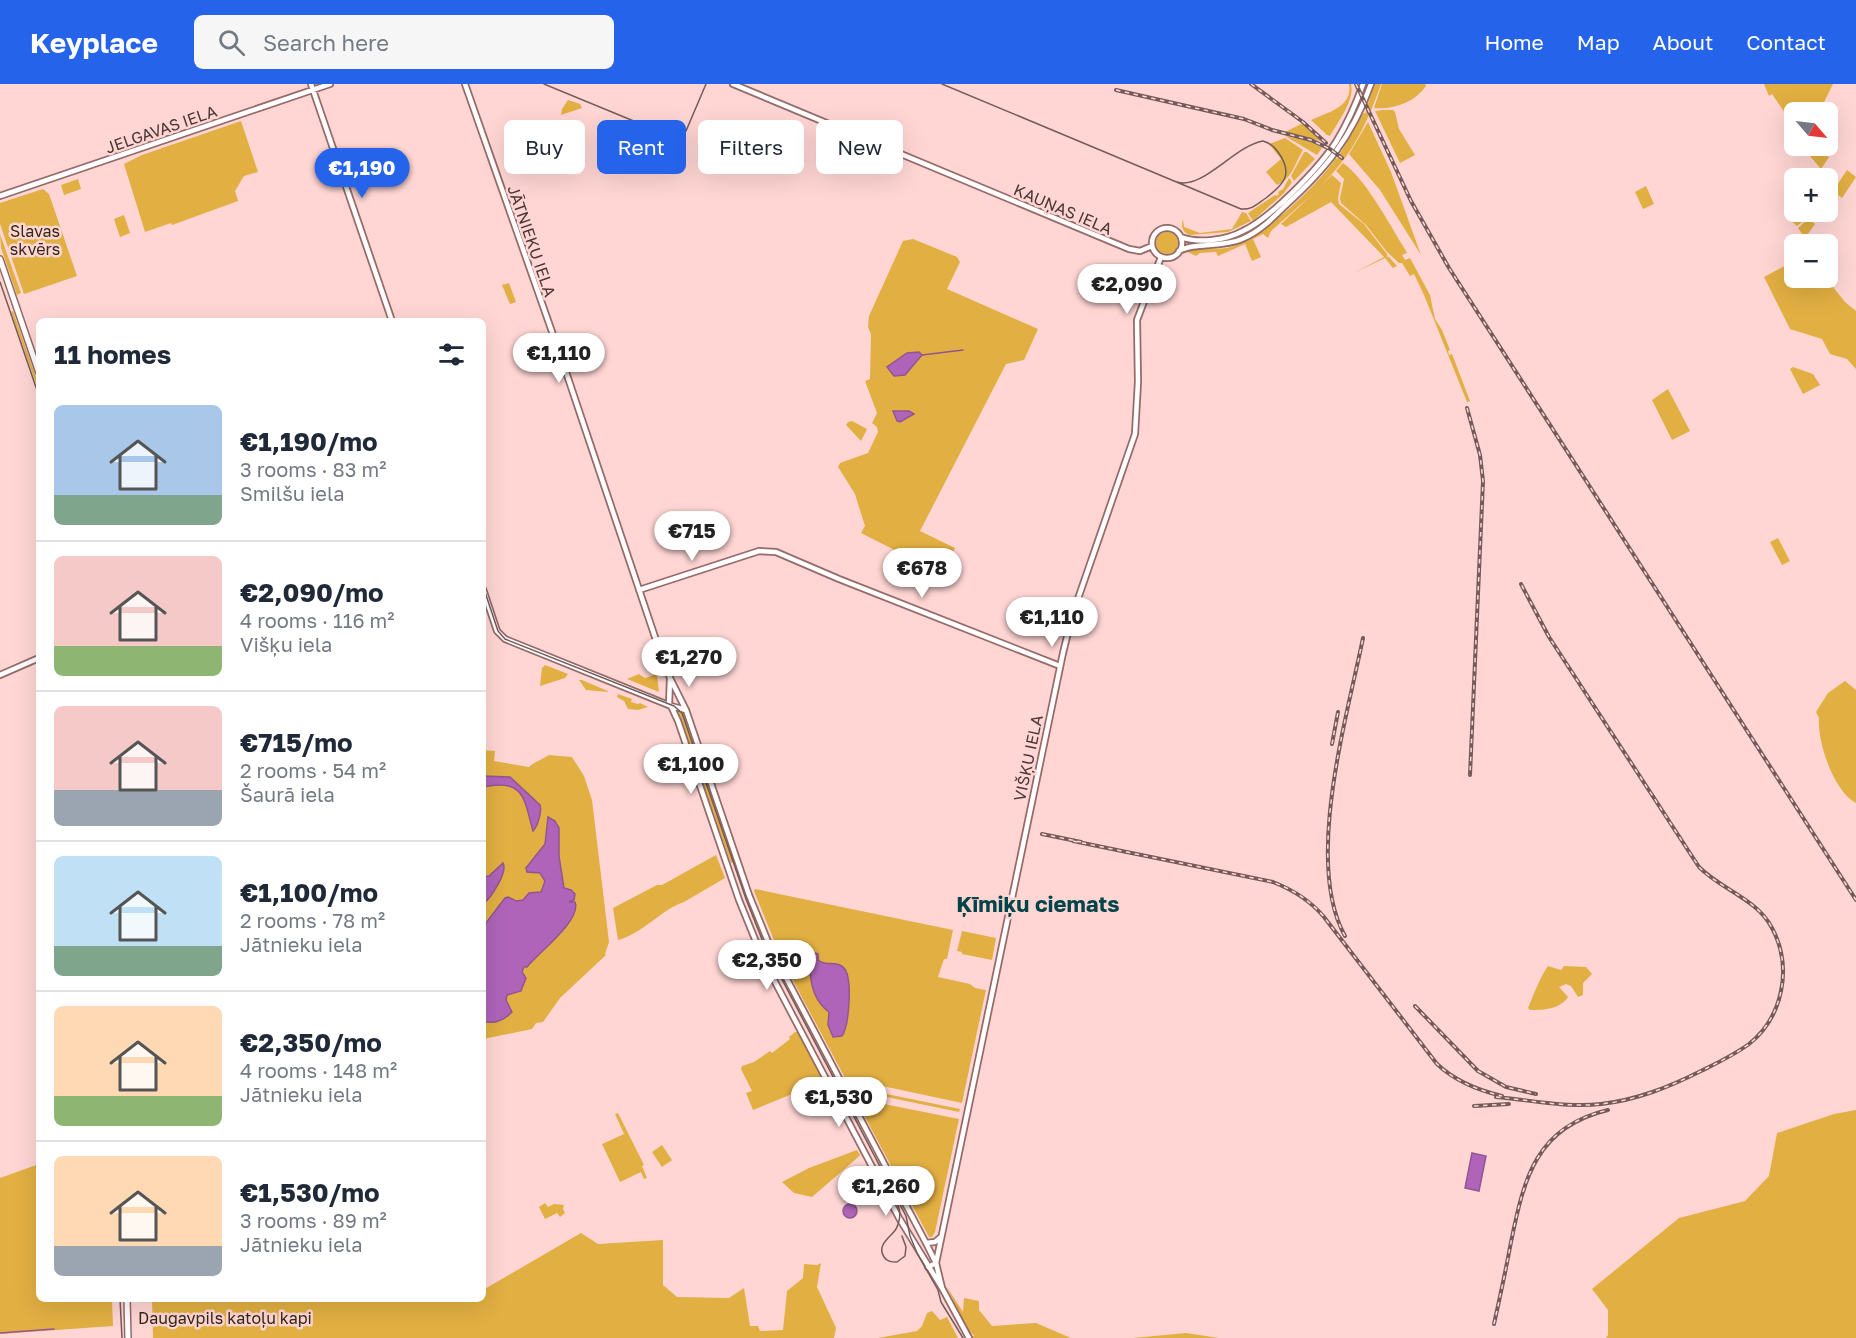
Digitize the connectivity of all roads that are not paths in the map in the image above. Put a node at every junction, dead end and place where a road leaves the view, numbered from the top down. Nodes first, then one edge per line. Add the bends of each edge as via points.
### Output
1 (330, 84) edge
2 (465, 84) edge
3 (733, 84) edge
4 (1363, 84) edge
5 (1371, 84) edge
6 (312, 87) edge
7 (0, 196) edge
8 (1180, 237) junction
9 (1152, 246) junction
10 (1179, 251) junction
11 (1161, 257) junction
12 (0, 259) edge
13 (391, 318) edge
14 (36, 364) edge
15 (639, 590) junction
16 (486, 598) edge
17 (36, 659) edge
18 (1060, 666) junction
19 (0, 675) edge
20 (670, 678) junction
21 (670, 705) junction
22 (686, 710) junction
23 (941, 1237) junction
24 (926, 1244) junction
25 (936, 1263) junction
26 (928, 1267) junction
27 (942, 1288) junction
28 (127, 1302) edge
29 (128, 1338) edge
30 (969, 1338) edge

1 - 6 street, JELGAVAS IELA
2 - 15 street, JĀTNIEKU IELA
3 - 9 street, KAUŅAS IELA via 1129,249 1140,251
4 - 8 street via 1346,125 1325,157 1257,223 1222,238
5 - 10 street via 1337,153 1263,227 1235,242
6 - 7 street, JELGAVAS IELA
6 - 13 street
8 - 9 street via 1173,230 1162,229 1153,237
8 - 10 street
9 - 11 street
10 - 11 street via 1172,257
11 - 18 street, VIŠĶU IELA via 1137,320 1135,434 1072,616
12 - 14 main road
15 - 18 street via 759,551 776,552
15 - 20 street, JĀTNIEKU IELA
16 - 21 street via 502,638
17 - 19 street
18 - 23 street, VIŠĶU IELA
20 - 21 street, JĀTNIEKU IELA
20 - 22 street, JĀTNIEKU IELA
21 - 22 street
21 - 26 street, JĀTNIEKU IELA via 763,959
22 - 24 street, JĀTNIEKU IELA via 771,949
23 - 24 street
23 - 25 street, VIŠĶU IELA
24 - 25 street, JĀTNIEKU IELA
25 - 26 street
25 - 27 street, JĀTNIEKU IELA
26 - 27 street, JĀTNIEKU IELA
27 - 30 street
28 - 29 main road

